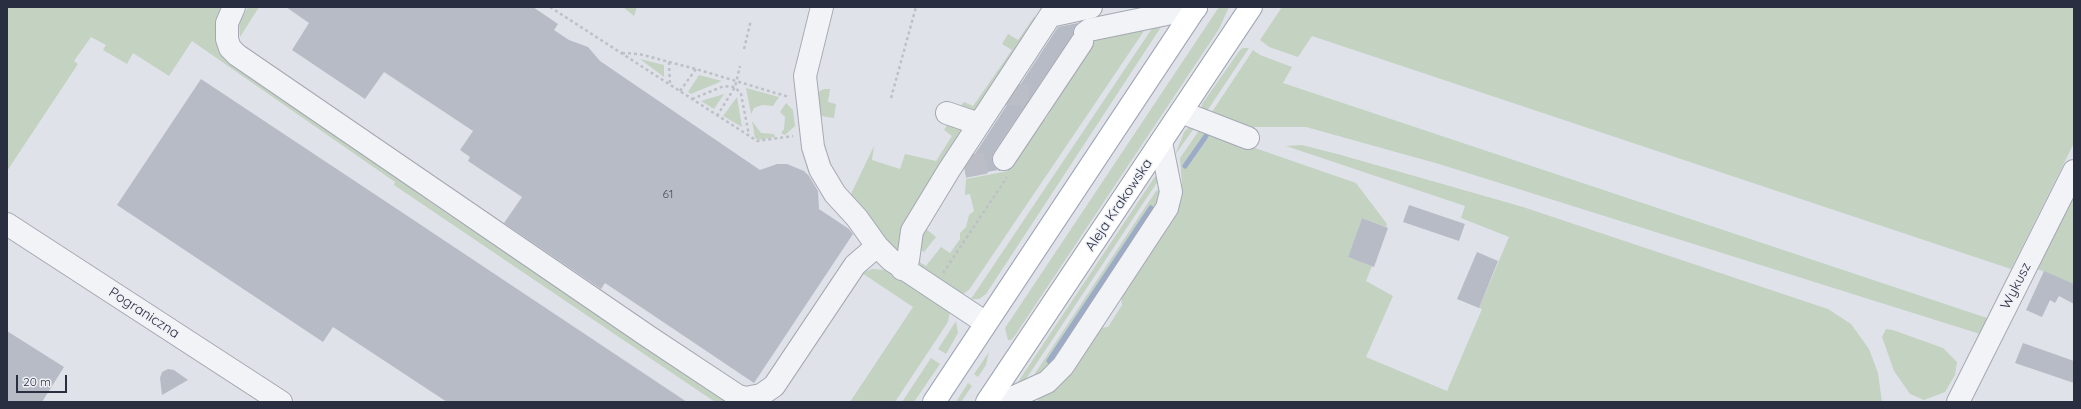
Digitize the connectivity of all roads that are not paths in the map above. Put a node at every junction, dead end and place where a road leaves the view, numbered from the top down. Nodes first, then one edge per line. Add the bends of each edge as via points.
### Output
1 (234, 7) edge
2 (822, 7) edge
3 (1091, 7) edge
4 (1196, 7) edge
5 (1251, 7) edge
6 (1106, 16) edge
7 (1181, 112) junction
8 (947, 113) dead end
9 (979, 124) junction
10 (1248, 138) dead end
11 (1161, 142) junction
12 (1004, 159) dead end
13 (2074, 171) edge
14 (7, 224) edge
15 (877, 246) junction
16 (902, 269) junction
17 (986, 324) junction
18 (281, 402) edge
19 (934, 402) edge
20 (987, 402) edge
21 (1003, 402) edge
22 (1958, 402) edge

1 - 15 street via 227,22 227,34 230,48 238,55 738,396 746,398 761,395 774,386 855,265
2 - 15 street via 805,76 813,147 827,182
3 - 9 street via 1050,16 1003,94
4 - 6 street
4 - 17 main road
5 - 7 main road, Aleja Krakowska
6 - 12 street via 1084,37
7 - 10 street
7 - 11 main road, Aleja Krakowska
8 - 9 street
9 - 16 street via 957,168 912,231 908,260
11 - 20 main road, Aleja Krakowska
11 - 21 street via 1171,192 1167,208 1063,366 1047,382
13 - 22 street, Wykusz
14 - 18 street, Pograniczna
15 - 16 street
16 - 17 street
17 - 19 main road

